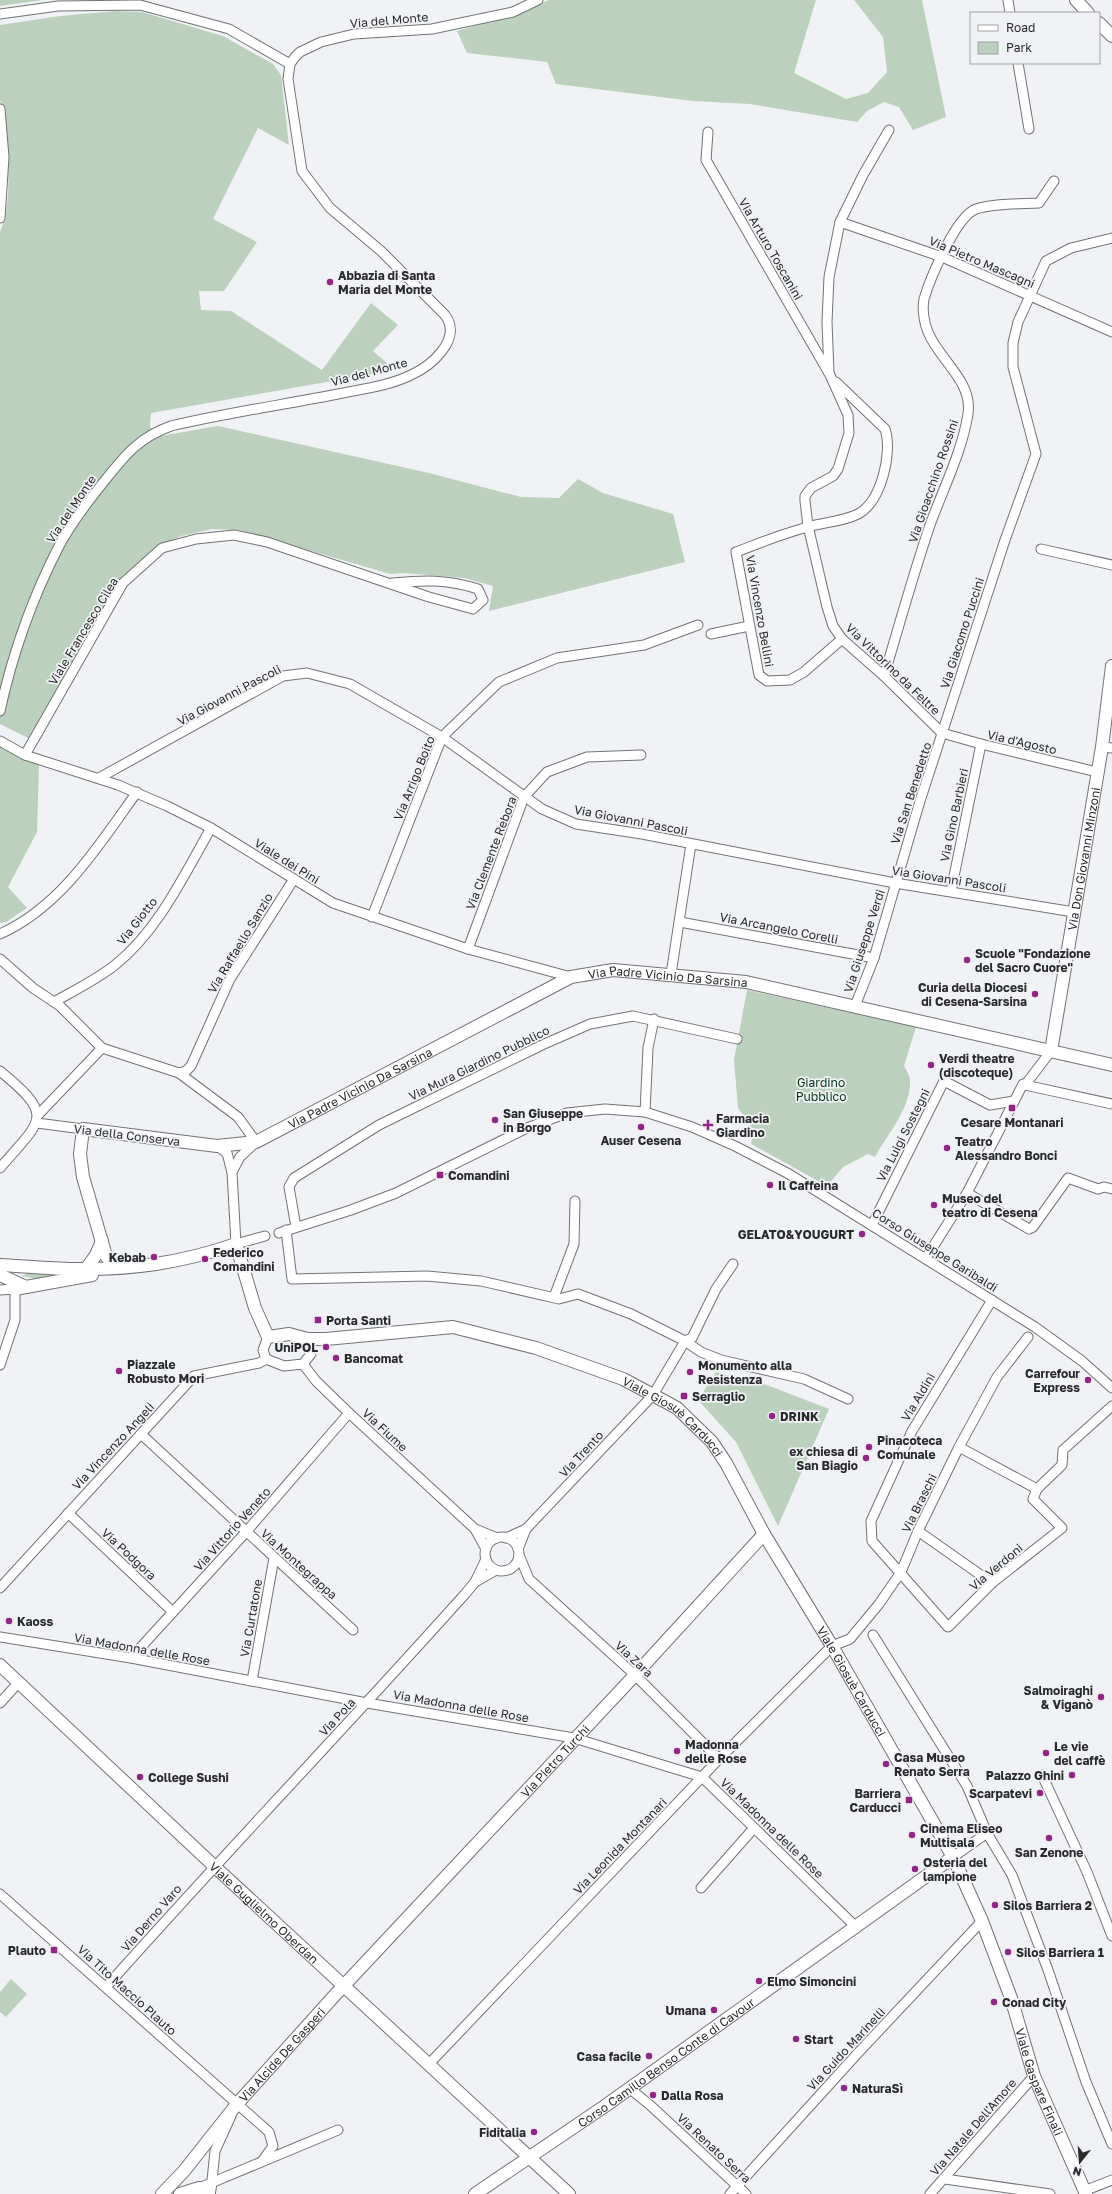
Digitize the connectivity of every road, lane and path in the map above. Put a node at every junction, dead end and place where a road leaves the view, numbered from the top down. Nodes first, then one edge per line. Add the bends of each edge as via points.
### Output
1 (1008, 0) edge
2 (1076, 0) edge
3 (535, 1) edge
4 (1010, 12) edge
5 (1087, 12) edge
6 (0, 14) edge
7 (1100, 24) edge
8 (1112, 36) edge
9 (290, 64) junction
10 (1018, 64) edge
11 (0, 108) edge
12 (1029, 129) dead end
13 (888, 130) dead end
14 (708, 132) dead end
15 (1054, 181) dead end
16 (0, 218) edge
17 (840, 222) junction
18 (1112, 238) edge
19 (942, 257) junction
20 (1029, 294) junction
21 (1112, 332) edge
22 (830, 375) junction
23 (808, 526) junction
24 (1041, 549) dead end
25 (1112, 565) edge
26 (392, 583) junction
27 (698, 625) dead end
28 (749, 626) junction
29 (711, 634) dead end
30 (842, 639) junction
31 (1112, 666) edge
32 (884, 676) junction
33 (0, 711) edge
34 (942, 733) junction
35 (442, 737) junction
36 (0, 740) edge
37 (980, 744) junction
38 (1107, 747) edge
39 (25, 755) junction
40 (641, 755) dead end
41 (1097, 772) junction
42 (99, 778) junction
43 (137, 792) junction
44 (524, 797) junction
45 (211, 828) junction
46 (691, 844) junction
47 (294, 879) junction
48 (895, 883) junction
49 (951, 891) junction
50 (1074, 912) junction
51 (372, 917) junction
52 (680, 922) junction
53 (0, 934) edge
54 (468, 949) junction
55 (874, 958) junction
56 (0, 959) edge
57 (671, 974) junction
58 (571, 978) junction
59 (54, 1002) junction
60 (855, 1006) junction
61 (654, 1019) junction
62 (737, 1039) dead end
63 (102, 1048) junction
64 (1051, 1051) junction
65 (1112, 1065) edge
66 (0, 1071) edge
67 (179, 1073) junction
68 (1025, 1085) junction
69 (1014, 1101) junction
70 (1112, 1104) edge
71 (645, 1112) junction
72 (37, 1119) junction
73 (83, 1129) junction
74 (256, 1142) junction
75 (217, 1146) junction
76 (0, 1168) edge
77 (232, 1172) junction
78 (1112, 1189) edge
79 (967, 1193) junction
80 (576, 1201) dead end
81 (872, 1225) junction
82 (296, 1227) junction
83 (265, 1236) dead end
84 (102, 1241) junction
85 (236, 1244) junction
86 (926, 1258) junction
87 (733, 1264) dead end
88 (0, 1265) edge
89 (24, 1266) junction
90 (124, 1268) junction
91 (86, 1269) junction
92 (2, 1278) edge
93 (21, 1288) junction
94 (0, 1290) edge
95 (554, 1297) junction
96 (992, 1300) junction
97 (1032, 1332) junction
98 (268, 1337) junction
99 (308, 1339) junction
100 (685, 1341) junction
101 (266, 1359) junction
102 (303, 1364) junction
103 (0, 1365) edge
104 (1112, 1388) edge
105 (653, 1395) junction
106 (848, 1399) dead end
107 (1112, 1406) edge
108 (349, 1413) junction
109 (141, 1434) junction
110 (959, 1447) junction
111 (1037, 1489) junction
112 (68, 1513) junction
113 (475, 1529) junction
114 (526, 1529) junction
115 (918, 1531) junction
116 (246, 1532) junction
117 (764, 1534) junction
118 (502, 1538) junction
119 (486, 1549) junction
120 (518, 1552) junction
121 (274, 1558) junction
122 (486, 1559) junction
123 (496, 1570) junction
124 (507, 1570) junction
125 (901, 1572) junction
126 (529, 1579) junction
127 (475, 1582) junction
128 (992, 1583) junction
129 (0, 1588) edge
130 (173, 1612) junction
131 (948, 1627) joint
132 (353, 1630) dead end
133 (873, 1635) dead end
134 (0, 1637) edge
135 (832, 1646) junction
136 (131, 1658) junction
137 (0, 1665) edge
138 (635, 1675) junction
139 (252, 1681) junction
140 (19, 1682) junction
141 (0, 1703) edge
142 (367, 1703) junction
143 (574, 1738) junction
144 (719, 1759) junction
145 (1042, 1774) dead end
146 (702, 1777) junction
147 (754, 1828) junction
148 (987, 1833) junction
149 (953, 1857) junction
150 (214, 1866) junction
151 (701, 1888) dead end
152 (0, 1894) edge
153 (982, 1921) junction
154 (856, 1927) junction
155 (1112, 1936) edge
156 (344, 1986) junction
157 (106, 1987) junction
158 (428, 2065) junction
159 (1034, 2076) junction
160 (629, 2088) junction
161 (237, 2104) junction
162 (338, 2130) dead end
163 (1112, 2144) edge
164 (529, 2158) junction
165 (263, 2160) junction
166 (945, 2179) junction
167 (1112, 2180) edge
168 (738, 2186) junction
169 (208, 2190) edge
170 (1085, 2192) edge
171 (162, 2194) edge
172 (180, 2194) edge
173 (475, 2194) edge
174 (569, 2194) edge
175 (730, 2194) edge
176 (746, 2194) edge
177 (930, 2194) edge
178 (1050, 2194) edge

1 - 4 street
2 - 5 street
3 - 9 street, Via del Monte via 513,12 432,30 354,34 328,40 300,52
6 - 9 street via 58,6 140,5 229,29
7 - 8 street
9 - 33 street, Via del Monte via 288,79 302,171 330,208 381,251 445,315 449,320 448,339 426,368 410,376 347,392 171,426 154,432 137,444 97,490 58,547 23,634
10 - 12 street
11 - 16 street via 4,157
13 - 17 street
14 - 22 street, Via Arturo Toscanini via 706,160
15 - 19 street, Via Gioacchino Rossini via 1039,203 976,210 966,216
17 - 19 street, Via Pietro Mascagni
17 - 22 street via 829,277 827,322
18 - 20 street, Via Giacomo Puccini via 1071,248 1046,261
19 - 20 street, Via Pietro Mascagni
19 - 32 street, Via Gioacchino Rossini via 924,301 924,320 932,342 962,383 969,402 968,412 962,438 930,526
20 - 21 street, Via Pietro Mascagni
20 - 34 street, Via Giacomo Puccini via 1015,332 1012,356 1015,378 1036,454
22 - 23 street, Via Vittorino da Feltre via 848,415 849,433 836,472 815,484 806,496
22 - 23 street via 885,429 887,458 883,477 866,508 859,514 847,518
23 - 28 street, Via Vincenzo Bellini via 736,552
23 - 30 street, Via Vittorino da Feltre via 827,607 833,626
24 - 25 street
26 - 26 street, Viale Francesco Cilea via 473,609 483,600 478,589 457,582 430,580
26 - 39 street, Viale Francesco Cilea via 267,542 234,535 196,539 162,548 123,583
27 - 35 street, Via Arrigo Boito via 644,645 557,658 499,682
28 - 29 street
28 - 30 street, Via Vincenzo Bellini via 759,674 767,681 790,680 804,672
30 - 32 street, Via Vittorino da Feltre
31 - 38 street, Via Don Giovanni Minzoni
32 - 34 street, Via Vittorino da Feltre
34 - 37 street, Via d'Agosto
34 - 48 street, Via San Benedetto
35 - 42 street, Via Giovanni Pascoli via 350,684 307,674 283,676
35 - 44 street, Via Giovanni Pascoli
35 - 51 street, Via Arrigo Boito
36 - 39 street, Viale dei Pini
37 - 41 street, Via d'Agosto
37 - 49 street, Via Gino Barbieri
38 - 41 street, Via Don Giovanni Minzoni
39 - 42 street, Viale dei Pini
40 - 44 street, Via Clemente Rebora via 587,757 547,772
41 - 50 street, Via Don Giovanni Minzoni
42 - 43 street, Viale dei Pini
43 - 45 street, Viale dei Pini
43 - 53 street via 97,848 50,902 14,928
44 - 46 street, Via Giovanni Pascoli via 542,809 576,824
44 - 54 street, Via Clemente Rebora
45 - 47 street, Viale dei Pini
45 - 59 street, Via Giotto via 153,925 127,953 99,976
46 - 48 street, Via Giovanni Pascoli
46 - 52 street
47 - 51 street, Viale dei Pini via 333,903
47 - 67 street, Via Raffaello Sanzio via 230,979 191,1066
48 - 49 street, Via Giovanni Pascoli
48 - 55 street, Via Giuseppe Verdi
49 - 50 street, Via Giovanni Pascoli
50 - 64 street, Via Don Giovanni Minzoni
51 - 54 street, Viale dei Pini
52 - 55 street, Via Arcangelo Corelli
52 - 57 street
54 - 58 street, Viale dei Pini
55 - 60 street, Via Giuseppe Verdi
56 - 59 street via 33,988
57 - 58 street, Via Padre Vicinio Da Sarsina via 613,970
57 - 60 street, Via Padre Vicinio Da Sarsina via 746,982
58 - 74 street, Via Padre Vicinio Da Sarsina
59 - 63 street
60 - 64 street, Via Padre Vicinio Da Sarsina
61 - 62 street, Via Mura Giardino Pubblico
61 - 71 street via 648,1048
61 - 82 street, Via Mura Giardino Pubblico via 633,1016 590,1024 379,1125 294,1178 289,1187
63 - 67 street
63 - 72 street
64 - 65 street, Via Padre Vicinio Da Sarsina
64 - 68 street
66 - 72 street via 30,1098
67 - 74 street via 238,1117
68 - 69 street via 1023,1084
68 - 70 street
69 - 79 street
69 - 81 street, Via Luigi Sostegni via 990,1105 944,1081
71 - 81 street, Corso Giuseppe Garibaldi via 692,1127 735,1146 789,1174
71 - 82 street, Corso Giuseppe Garibaldi via 605,1109 567,1113 527,1128 396,1193
72 - 73 street, Via della Conserva
72 - 76 street
73 - 75 street, Via della Conserva
73 - 84 street via 81,1165
74 - 75 street, Via Padre Vicinio Da Sarsina
74 - 77 street, Via Padre Vicinio Da Sarsina via 240,1157
75 - 77 street via 227,1153
77 - 85 street
78 - 79 street via 1098,1189 1068,1178 1033,1228 1029,1229
79 - 86 street
80 - 95 street via 574,1244
81 - 86 street, Corso Giuseppe Garibaldi
82 - 95 street, Corso Giuseppe Garibaldi via 282,1231 292,1279 427,1276 481,1282
83 - 85 street
84 - 90 street via 108,1259
84 - 91 street
85 - 90 street via 184,1260
85 - 98 street via 255,1308
86 - 96 street, Corso Giuseppe Garibaldi
87 - 100 street, Via Trento via 716,1289 692,1338
88 - 89 street
89 - 91 street
89 - 92 street
90 - 91 street
90 - 93 street
92 - 93 street
93 - 94 street
93 - 103 street via 15,1320
95 - 100 street via 559,1299 578,1294 631,1314
96 - 97 street, Corso Giuseppe Garibaldi
96 - 125 street, Via Aldini via 912,1431 871,1521 872,1542
97 - 104 street, Corso Giuseppe Garibaldi via 1082,1361
97 - 110 street, Via Braschi via 998,1378
98 - 99 street, Viale Giosuè Carducci via 289,1334
98 - 101 street via 263,1350
99 - 102 street via 311,1354
99 - 105 street, Viale Giosuè Carducci via 452,1328 536,1348 623,1380
100 - 105 street, Via Trento
100 - 106 street via 708,1355 804,1379
101 - 102 street via 284,1366
101 - 109 street, Via Vincenzo Angeli via 259,1364 194,1376
102 - 108 street, Via Fiume via 316,1381
105 - 114 street, Via Trento
105 - 117 street, Viale Giosuè Carducci via 676,1408 712,1442
107 - 111 street via 1063,1450 1062,1465
108 - 113 street, Via Fiume
108 - 116 street, Via Vittorio Veneto
109 - 112 street, Via Vincenzo Angeli
109 - 116 street, Via Montegrappa
110 - 111 street
110 - 115 street, Via Braschi
111 - 128 street, Via Verdoni via 1032,1499 1062,1528
112 - 129 street, Via Vincenzo Angeli
112 - 130 street, Via Podgora
113 - 118 street
113 - 119 street
114 - 118 street
114 - 120 street
115 - 125 street, Via Braschi
115 - 128 street
116 - 121 street, Via Montegrappa
116 - 130 street, Via Vittorio Veneto
117 - 135 street, Viale Giosuè Carducci
117 - 138 street, Via Pietro Turchi
118 - 119 street via 488,1544
118 - 120 street via 511,1540
119 - 122 street
120 - 124 street via 515,1564
120 - 126 street
121 - 132 street, Via Montegrappa
121 - 139 street, Via Curtatone
122 - 123 street
122 - 127 street
123 - 124 street
123 - 127 street
124 - 126 street
125 - 131 street, Via Aldini
125 - 135 street, Via Braschi via 850,1639
126 - 138 street, Via Zara
127 - 142 street, Via Pola
128 - 131 street, Via Verdoni
130 - 136 street, Via Vittorio Veneto
133 - 148 street via 967,1786
134 - 136 street, Via Madonna delle Rose
135 - 144 street, Via Leonida Montanari
135 - 149 street, Viale Giosuè Carducci
136 - 139 street, Via Madonna delle Rose
137 - 140 street, Viale Guglielmo Oberdan
138 - 143 street, Via Pietro Turchi
138 - 144 street, Via Zara
139 - 142 street, Via Madonna delle Rose
140 - 141 street
140 - 150 street, Viale Guglielmo Oberdan
142 - 143 street, Via Madonna delle Rose
142 - 150 street, Via Pola
143 - 146 street, Via Madonna delle Rose
143 - 156 street, Via Pietro Turchi
144 - 146 street, Via Leonida Montanari
145 - 155 street via 1087,1872
146 - 147 street, Via Madonna delle Rose
146 - 158 street, Via Leonida Montanari
147 - 151 street
147 - 154 street, Via Madonna delle Rose
148 - 149 street
148 - 163 street via 1012,1875 1086,2082
149 - 153 street, Viale Gaspare Finali
149 - 154 street, Corso Camillo Benso Conte di Cavour
150 - 156 street, Viale Guglielmo Oberdan
150 - 157 street, Via Derno Varo
152 - 157 street, Via Tito Maccio Plauto
153 - 159 street, Viale Gaspare Finali via 1011,1998
153 - 168 street, Via Guido Marinelli
154 - 160 street, Corso Camillo Benso Conte di Cavour
156 - 158 street, Viale Guglielmo Oberdan
156 - 161 street, Via Alcide De Gasperi
157 - 161 street, Via Tito Maccio Plauto
158 - 164 street, Viale Guglielmo Oberdan
159 - 166 street, Via Natale Dell'Amore
159 - 170 street, Viale Gaspare Finali
160 - 164 street, Corso Camillo Benso Conte di Cavour
160 - 168 street, Via Renato Serra
161 - 165 street, Via Alcide De Gasperi via 268,2132 273,2146
161 - 169 street via 215,2151
161 - 171 street via 184,2171
162 - 165 street
164 - 173 street, Corso Camillo Benso Conte di Cavour
164 - 174 street, Viale Guglielmo Oberdan
165 - 169 street
166 - 177 street, Via Natale Dell'Amore
166 - 178 street
167 - 170 street
168 - 175 street, Via Guido Marinelli
168 - 176 street, Via Renato Serra
169 - 172 street

